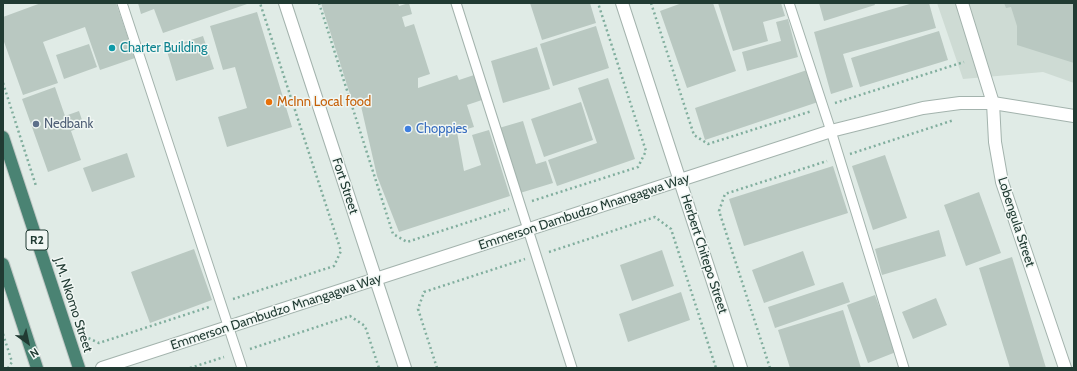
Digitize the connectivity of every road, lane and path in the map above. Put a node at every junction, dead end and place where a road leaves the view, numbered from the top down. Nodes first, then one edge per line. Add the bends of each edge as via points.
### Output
1 (122, 3) edge
2 (285, 3) edge
3 (319, 3) edge
4 (456, 3) edge
5 (598, 3) edge
6 (622, 3) edge
7 (651, 3) edge
8 (789, 3) edge
9 (962, 3) edge
10 (964, 62) dead end
11 (993, 103) junction
12 (823, 107) junction
13 (1074, 116) edge
14 (956, 119) dead end
15 (831, 132) junction
16 (3, 137) edge
17 (839, 157) junction
18 (680, 181) junction
19 (521, 205) junction
20 (528, 230) junction
21 (537, 256) junction
22 (3, 264) edge
23 (376, 279) junction
24 (228, 327) junction
25 (3, 334) edge
26 (237, 353) junction
27 (8, 368) edge
28 (37, 368) edge
29 (79, 368) edge
30 (102, 368) edge
31 (190, 368) edge
32 (242, 368) edge
33 (379, 368) edge
34 (405, 368) edge
35 (437, 368) edge
36 (572, 368) edge
37 (716, 368) edge
38 (741, 368) edge
39 (770, 368) edge
40 (904, 368) edge
41 (1065, 368) edge

1 - 24 lane
2 - 23 street, Fort Street
3 - 19 path via 394,234 407,242
4 - 19 lane
5 - 19 path via 646,151 638,167
6 - 18 street, Herbert Chitepo Street
7 - 12 path via 694,134 708,144
8 - 12 lane
9 - 11 street, Lobengula Street
10 - 12 path
11 - 13 street, Emmerson Dambudzo Mnangagwa Way
11 - 15 street, Emmerson Dambudzo Mnangagwa Way via 960,103 923,108
11 - 41 street, Lobengula Street via 995,142 1002,182
12 - 15 lane
14 - 17 path
15 - 17 lane
15 - 18 street, Emmerson Dambudzo Mnangagwa Way
16 - 29 highway, J.M. Nkomo Street / R2
17 - 39 path via 725,194 719,211
17 - 40 lane
18 - 20 street, Emmerson Dambudzo Mnangagwa Way
18 - 38 street, Herbert Chitepo Street
19 - 20 lane
20 - 21 lane
20 - 23 street, Emmerson Dambudzo Mnangagwa Way
21 - 35 path via 424,292 418,309
21 - 36 lane
21 - 37 path via 655,217 671,228
22 - 28 highway
23 - 24 street, Emmerson Dambudzo Mnangagwa Way
23 - 34 street, Fort Street
24 - 26 lane
24 - 30 street, Emmerson Dambudzo Mnangagwa Way
25 - 27 path via 12,362
26 - 31 path
26 - 32 lane
26 - 33 path via 350,316 365,326

